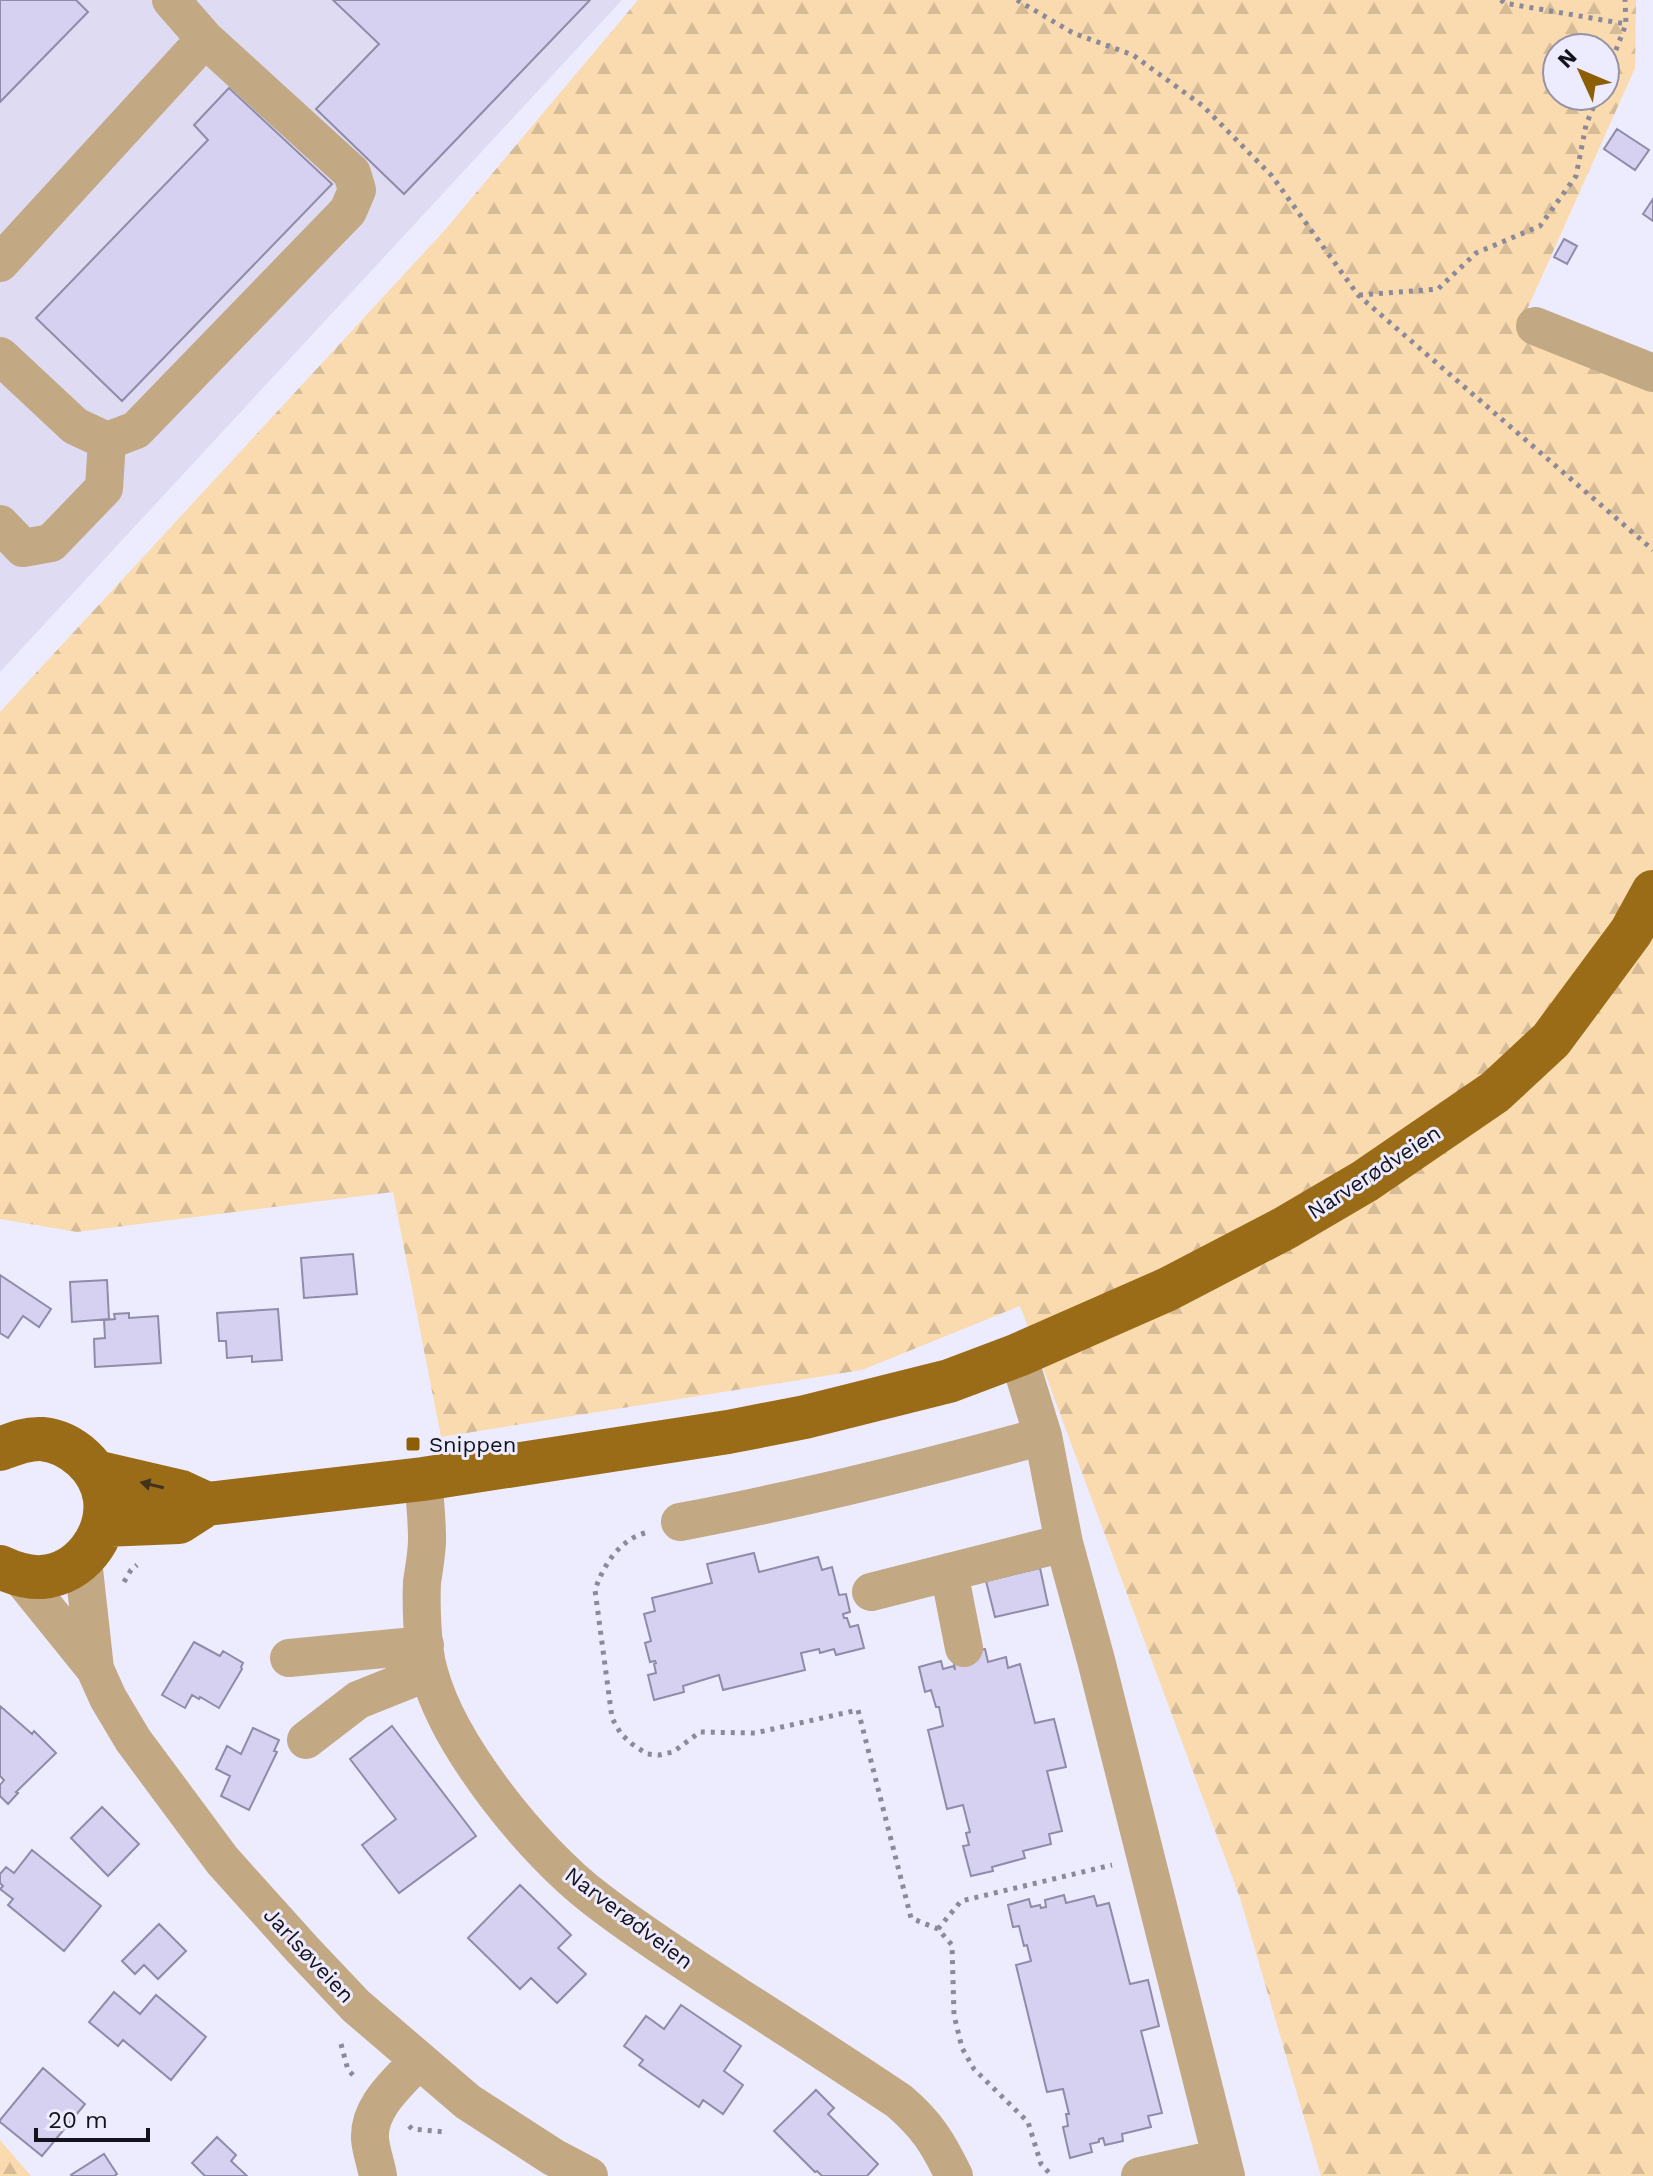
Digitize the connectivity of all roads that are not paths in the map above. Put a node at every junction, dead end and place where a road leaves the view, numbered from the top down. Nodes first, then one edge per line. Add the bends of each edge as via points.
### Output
1 (171, 0) edge
2 (205, 39) junction
3 (0, 263) edge
4 (1535, 326) dead end
5 (0, 356) edge
6 (1653, 373) edge
7 (107, 441) junction
8 (0, 524) edge
9 (1653, 892) edge
10 (1018, 1355) junction
11 (1043, 1436) junction
12 (0, 1449) edge
13 (95, 1472) junction
14 (423, 1479) junction
15 (207, 1504) junction
16 (680, 1522) road end
17 (93, 1542) junction
18 (1064, 1543) junction
19 (10, 1571) edge
20 (949, 1572) junction
21 (871, 1592) dead end
22 (964, 1648) dead end
23 (289, 1658) dead end
24 (427, 1658) junction
25 (95, 1669) junction
26 (306, 1740) dead end
27 (418, 2061) junction
28 (1223, 2167) edge
29 (378, 2176) edge
30 (589, 2176) edge
31 (954, 2176) edge
32 (1140, 2176) edge

1 - 2 street
2 - 3 street
2 - 7 street via 352,173 357,190 348,211 136,430
4 - 6 street
5 - 7 street via 75,426
7 - 8 street via 104,488 51,543 23,548
9 - 10 main road, Narverødveien via 1631,932 1551,1040 1495,1092 1365,1181 1285,1228 1168,1289
10 - 11 street
10 - 14 main road, Narverødveien via 949,1381 805,1417
11 - 16 street via 789,1501
11 - 18 street
12 - 13 main road, Narverødveien via 42,1439 63,1444
15 -> 13 main road, Narverødveien via 181,1492
13 - 17 main road via 105,1498
14 - 15 main road, Narverødveien
14 - 24 street, Narverødveien
15 - 17 main road, Narverødveien via 179,1522
17 - 19 main road, Narverødveien via 63,1572 42,1577
17 - 25 street, Jarlsøveien
18 - 20 street
18 - 28 street
19 - 25 street, Jarlsøveien
20 - 21 street
20 - 22 street
23 - 24 street
24 - 26 street
24 - 31 street, Narverødveien via 458,1737 506,1808 553,1861 661,1946 899,2101 940,2146
25 - 27 street, Jarlsøveien via 133,1740 222,1860 345,1995
27 - 29 street via 373,2115 370,2139
27 - 30 street, Jarlsøveien via 468,2102
28 - 32 street

